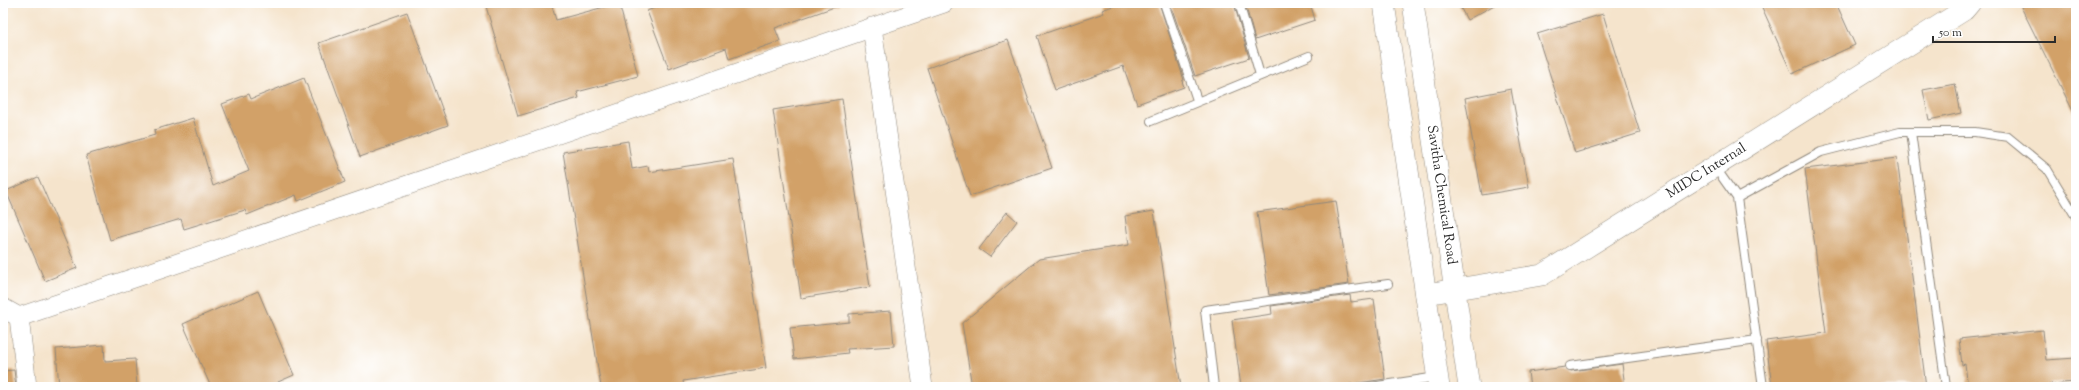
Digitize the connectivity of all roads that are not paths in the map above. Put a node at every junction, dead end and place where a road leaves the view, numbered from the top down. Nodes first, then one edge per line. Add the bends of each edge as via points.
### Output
1 (944, 3) edge
2 (1164, 3) edge
3 (1239, 3) edge
4 (1384, 3) edge
5 (1413, 3) edge
6 (1965, 5) edge
7 (872, 27) junction
8 (1309, 56) dead end
9 (1260, 75) junction
10 (1197, 100) junction
11 (1151, 121) dead end
12 (1911, 132) junction
13 (1715, 166) junction
14 (1737, 198) junction
15 (2076, 217) edge
16 (1388, 284) dead end
17 (1454, 289) junction
18 (1426, 294) junction
19 (3, 308) edge
20 (19, 317) junction
21 (1757, 340) junction
22 (1570, 366) dead end
23 (1438, 382) edge
24 (27, 387) edge
25 (923, 387) edge
26 (1214, 387) edge
27 (1371, 387) edge
28 (1468, 387) edge
29 (1763, 387) edge
30 (1946, 387) edge

1 - 7 street
2 - 10 lane
3 - 9 lane
4 - 18 main road, Savitha Chemical Road
5 - 17 main road, Savitha Chemical Road
6 - 13 main road, MIDC Internal
7 - 20 street
7 - 25 street
8 - 9 lane
9 - 10 lane
10 - 11 lane
12 - 14 lane via 1900,132 1821,152
12 - 15 lane via 1975,132 2008,137 2046,169
12 - 30 lane
13 - 14 lane
13 - 17 main road, MIDC Internal via 1542,275
14 - 21 lane
16 - 26 lane via 1205,310
17 - 18 main road, MIDC Internal
17 - 28 main road, Savitha Chemical Road
18 - 23 main road, Savitha Chemical Road
19 - 20 street
20 - 24 street
21 - 22 lane
21 - 29 lane
23 - 27 lane

